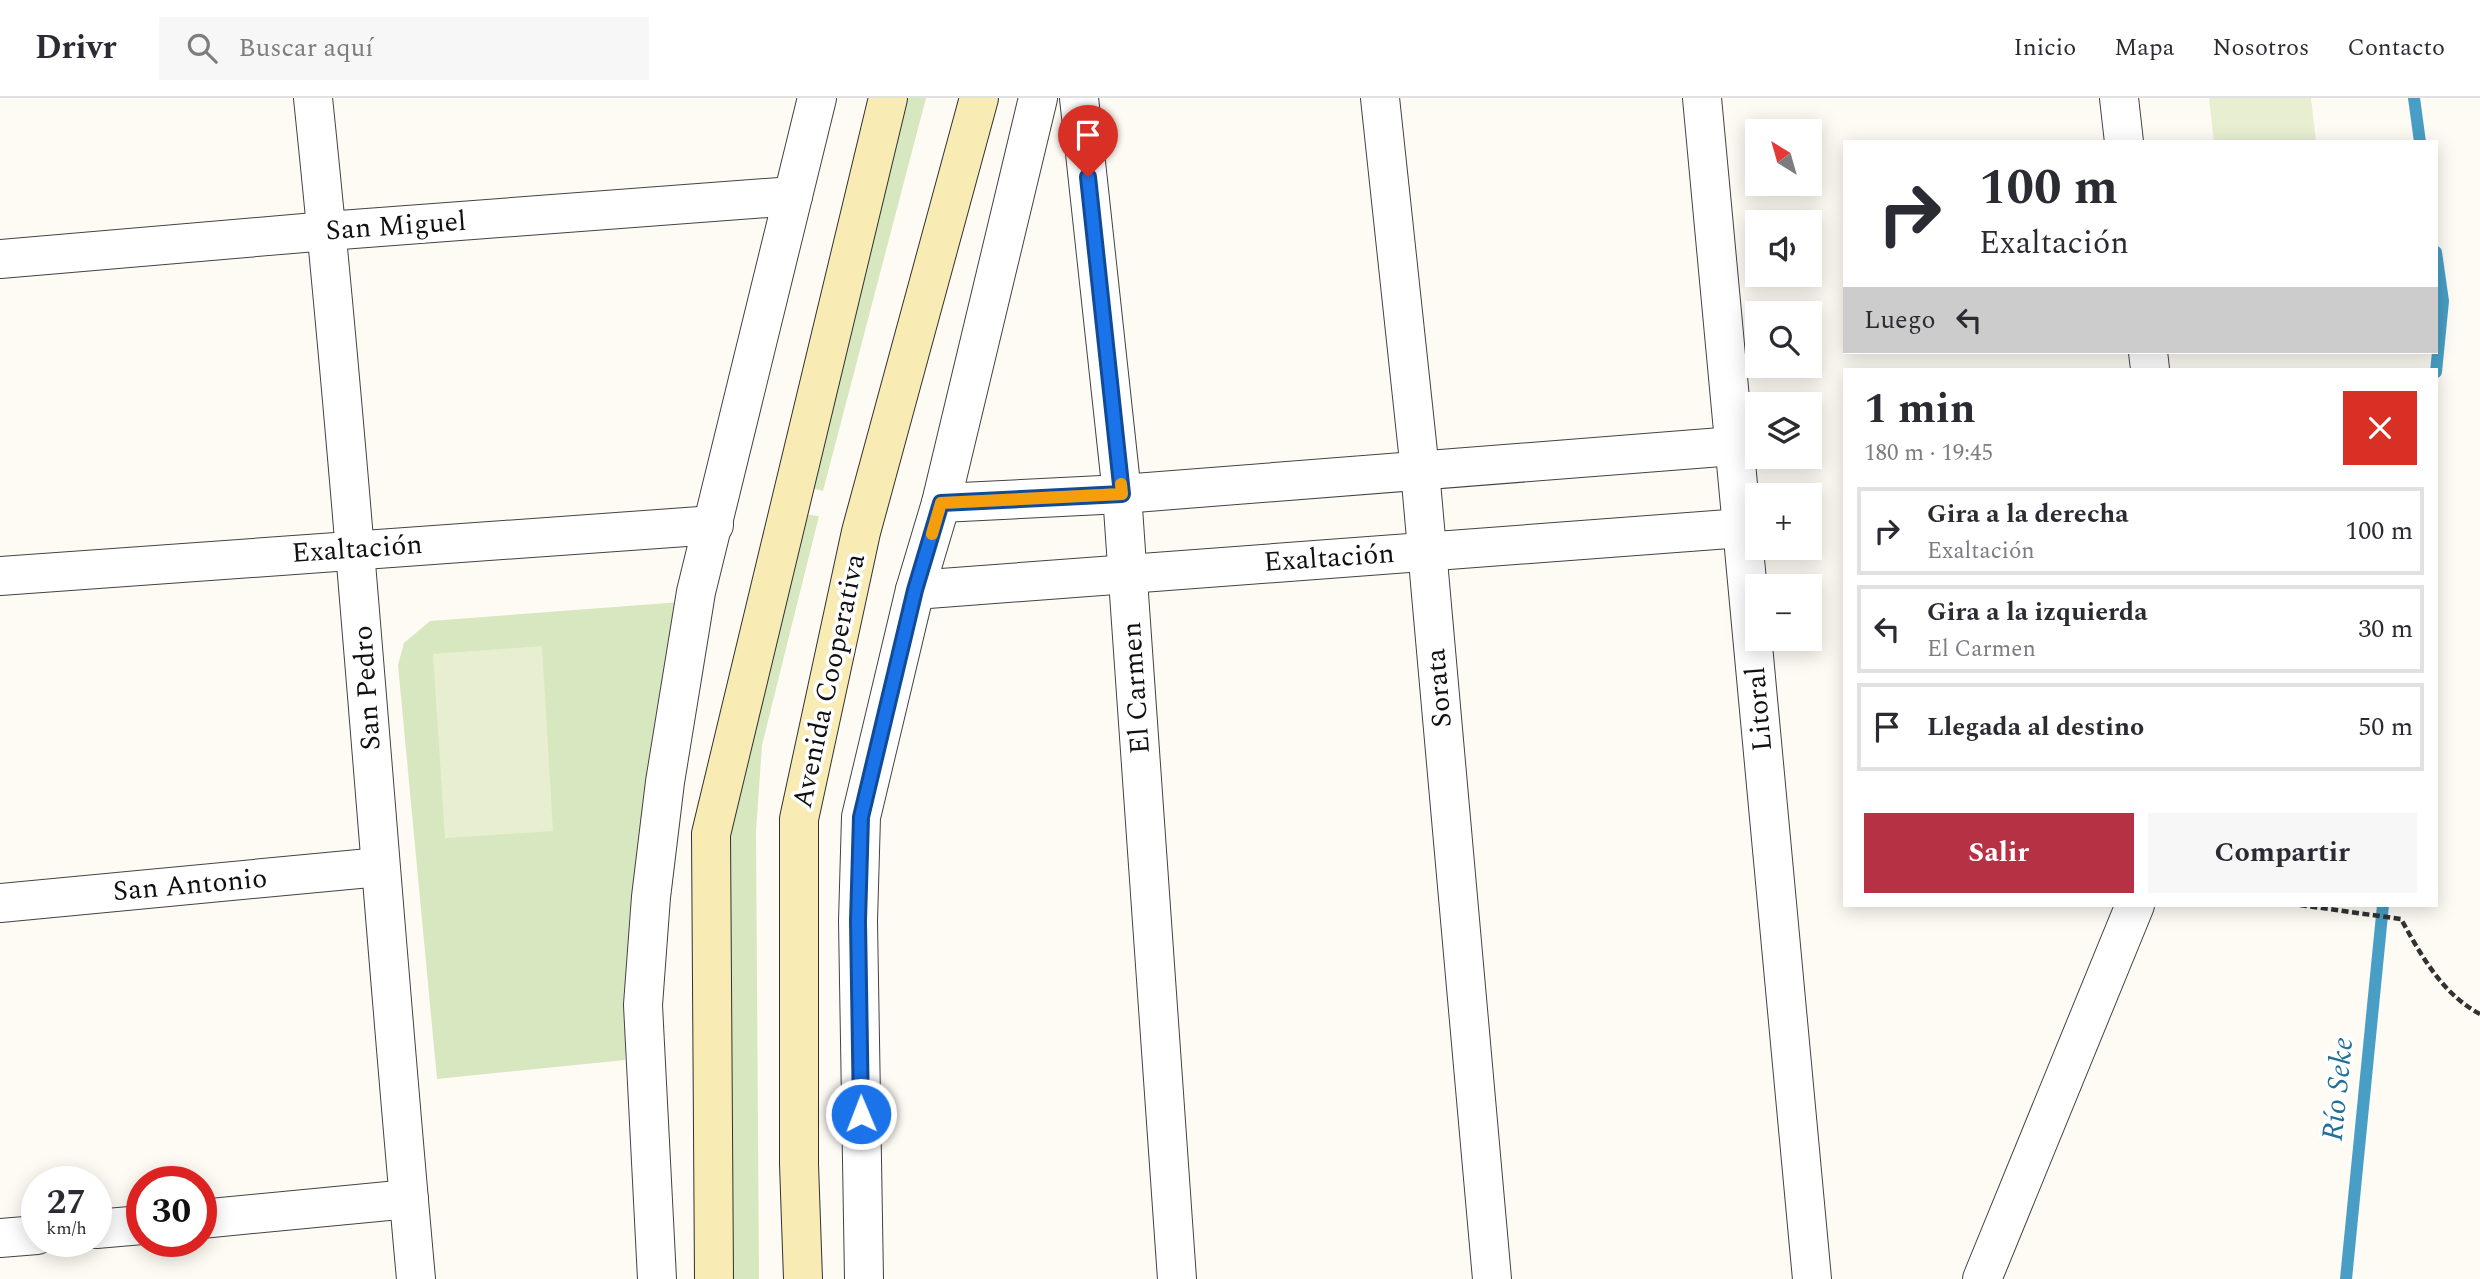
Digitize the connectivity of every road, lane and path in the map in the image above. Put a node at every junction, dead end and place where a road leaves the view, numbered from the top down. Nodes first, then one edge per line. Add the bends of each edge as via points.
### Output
1 (313, 98) edge
2 (817, 98) edge
3 (888, 98) edge
4 (979, 98) edge
5 (1038, 98) edge
6 (1079, 98) edge
7 (1380, 98) edge
8 (1702, 98) edge
9 (2119, 98) edge
10 (2124, 140) edge
11 (793, 196) junction
12 (327, 231) junction
13 (0, 259) edge
14 (1734, 446) junction
15 (1420, 471) junction
16 (1122, 494) junction
17 (941, 503) junction
18 (714, 525) junction
19 (1742, 528) junction
20 (357, 549) junction
21 (1427, 551) junction
22 (1128, 573) junction
23 (0, 576) edge
24 (915, 590) junction
25 (380, 867) junction
26 (0, 903) edge
27 (2134, 907) edge
28 (2308, 907) edge
29 (2480, 1014) edge
30 (409, 1199) junction
31 (217, 1217) edge
32 (21, 1236) edge
33 (0, 1238) edge
34 (416, 1279) edge
35 (657, 1279) edge
36 (714, 1279) edge
37 (803, 1279) edge
38 (864, 1279) edge
39 (1177, 1279) edge
40 (1492, 1279) edge
41 (1812, 1279) edge
42 (1982, 1279) edge

1 - 12 street, San Pedro
2 - 11 street
3 - 36 street via 711,834
4 - 37 street, Avenida Cooperativa via 861,532 799,819
5 - 17 street
6 - 16 street, El Carmen
7 - 15 street, Sorata
8 - 14 street, Litoral
9 - 10 street
11 - 12 street, San Miguel
11 - 18 street
12 - 13 street, San Miguel
12 - 20 street, San Pedro
14 - 15 street
14 - 19 street, Litoral
15 - 16 street
15 - 21 street, Sorata
16 - 17 street
16 - 22 street, El Carmen
17 - 24 street
18 - 20 street, Exaltación
18 - 35 street via 696,592 651,897 643,1005
19 - 21 street, Exaltación
19 - 41 street, Litoral
20 - 23 street, Exaltación
20 - 25 street, San Pedro
21 - 22 street, Exaltación
21 - 40 street, Sorata
22 - 24 street, Exaltación
22 - 39 street, El Carmen
24 - 38 street via 861,817 858,921
25 - 26 street, San Antonio
25 - 30 street, San Pedro
27 - 42 street
28 - 29 path via 2401,919 2427,966 2464,1005
30 - 31 street
30 - 34 street, San Pedro
32 - 33 street

